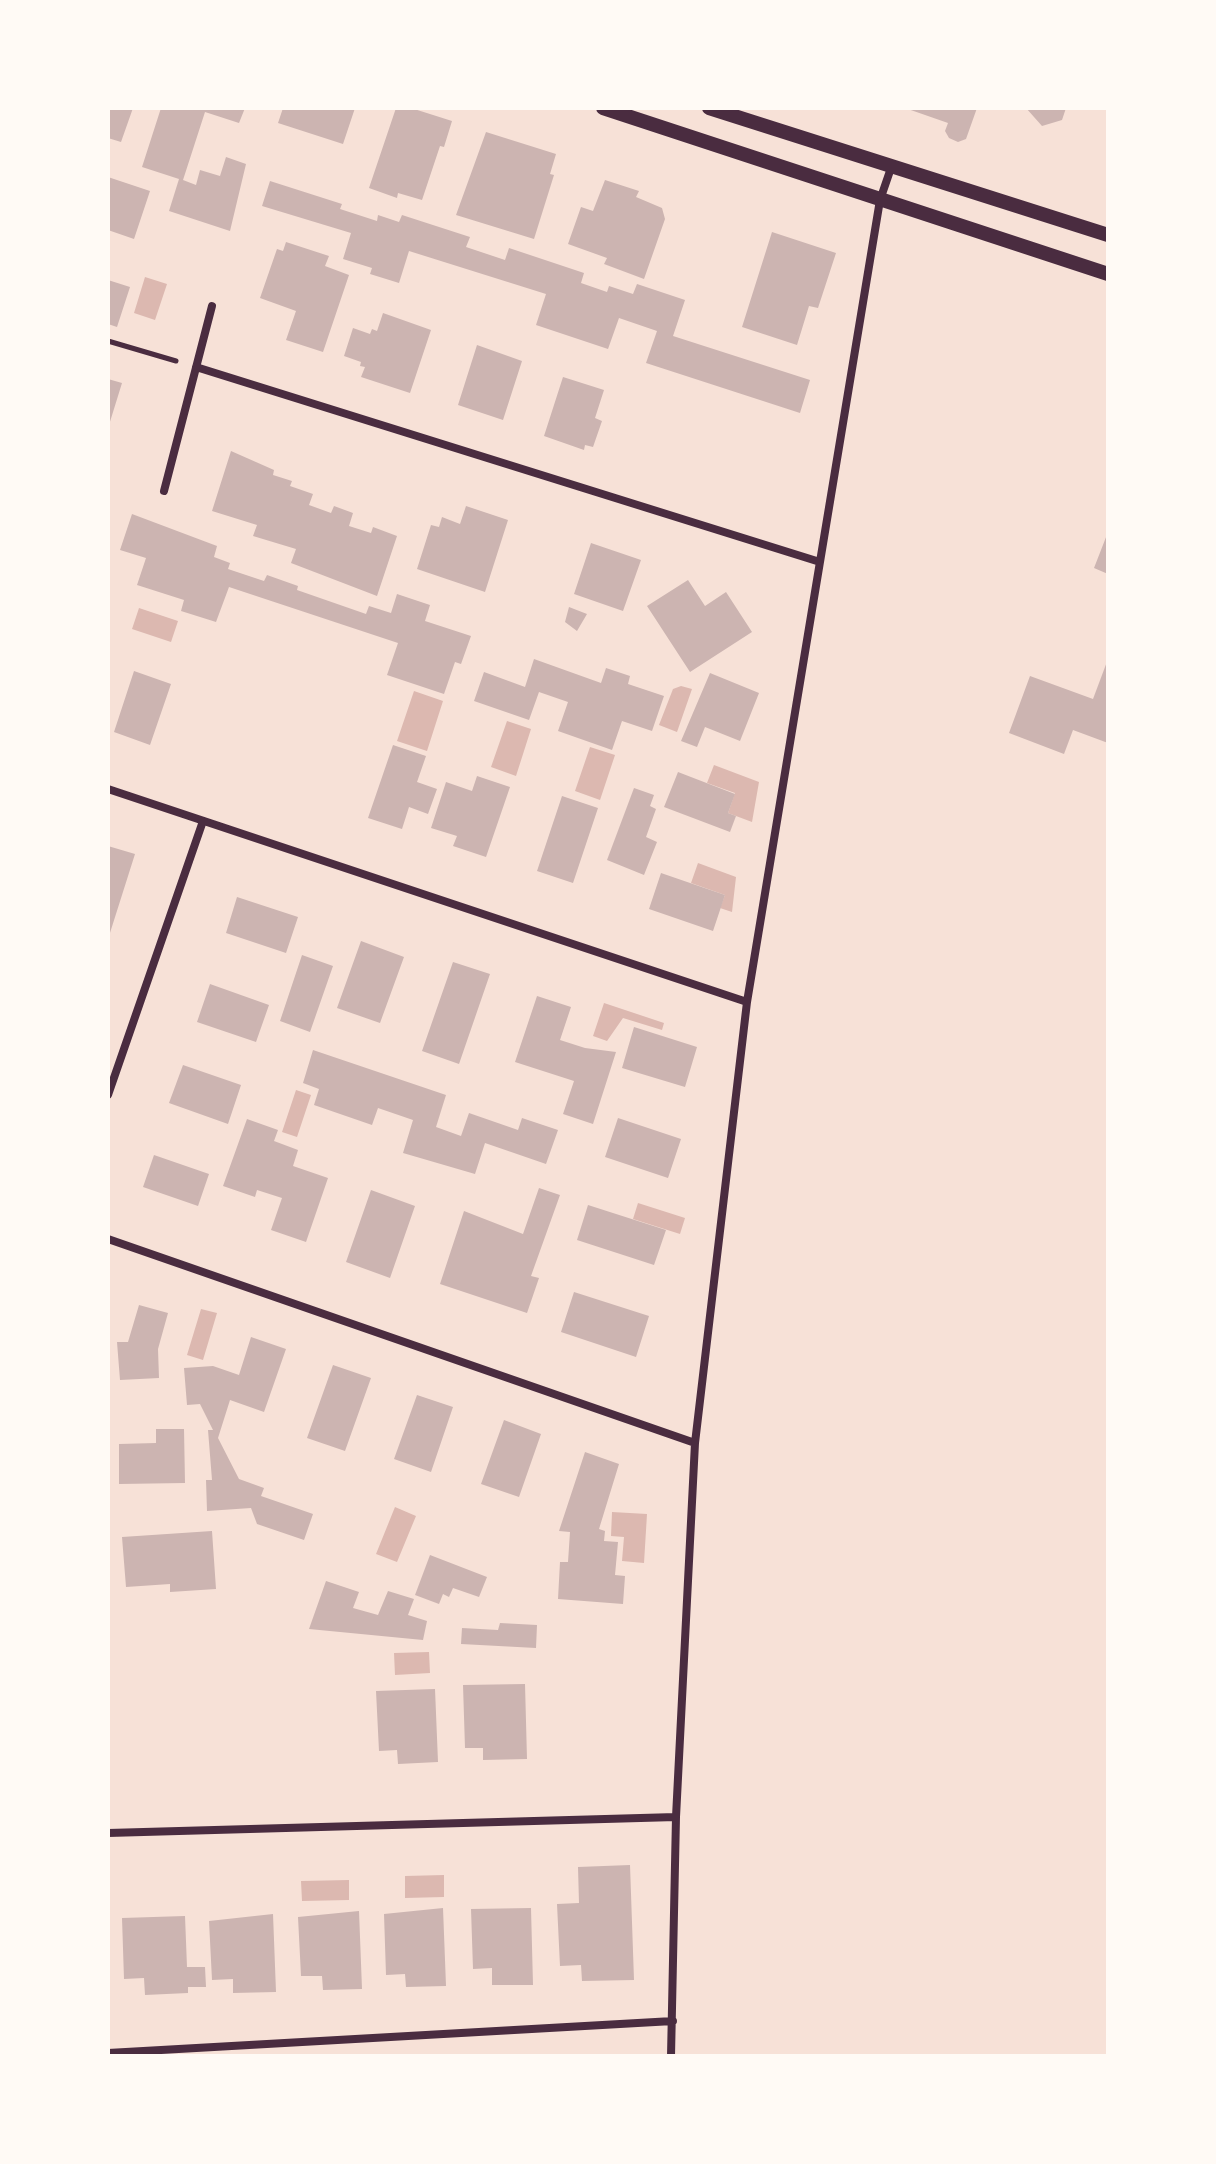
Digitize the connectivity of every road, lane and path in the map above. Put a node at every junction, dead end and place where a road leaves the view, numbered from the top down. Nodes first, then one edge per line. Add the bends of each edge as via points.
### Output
1 (603, 108) edge
2 (709, 108) edge
3 (892, 165) junction
4 (880, 200) junction
5 (1108, 235) edge
6 (1108, 274) edge
7 (212, 306) dead end
8 (108, 341) edge
9 (196, 367) junction
10 (164, 491) dead end
11 (820, 562) junction
12 (108, 789) edge
13 (203, 821) junction
14 (747, 1002) junction
15 (108, 1095) edge
16 (108, 1239) edge
17 (695, 1443) junction
18 (676, 1817) junction
19 (108, 1833) edge
20 (673, 2021) junction
21 (108, 2053) edge
22 (671, 2056) edge

1 - 4 street
2 - 3 street
3 - 4 street
3 - 5 street
4 - 6 street
4 - 11 street
7 - 9 street
8 - 9 path
9 - 10 street
9 - 11 street
11 - 14 street
12 - 13 street
13 - 14 street
13 - 15 street
14 - 17 street
16 - 17 street
17 - 18 street
18 - 19 street
18 - 20 street
20 - 21 street
20 - 22 street

